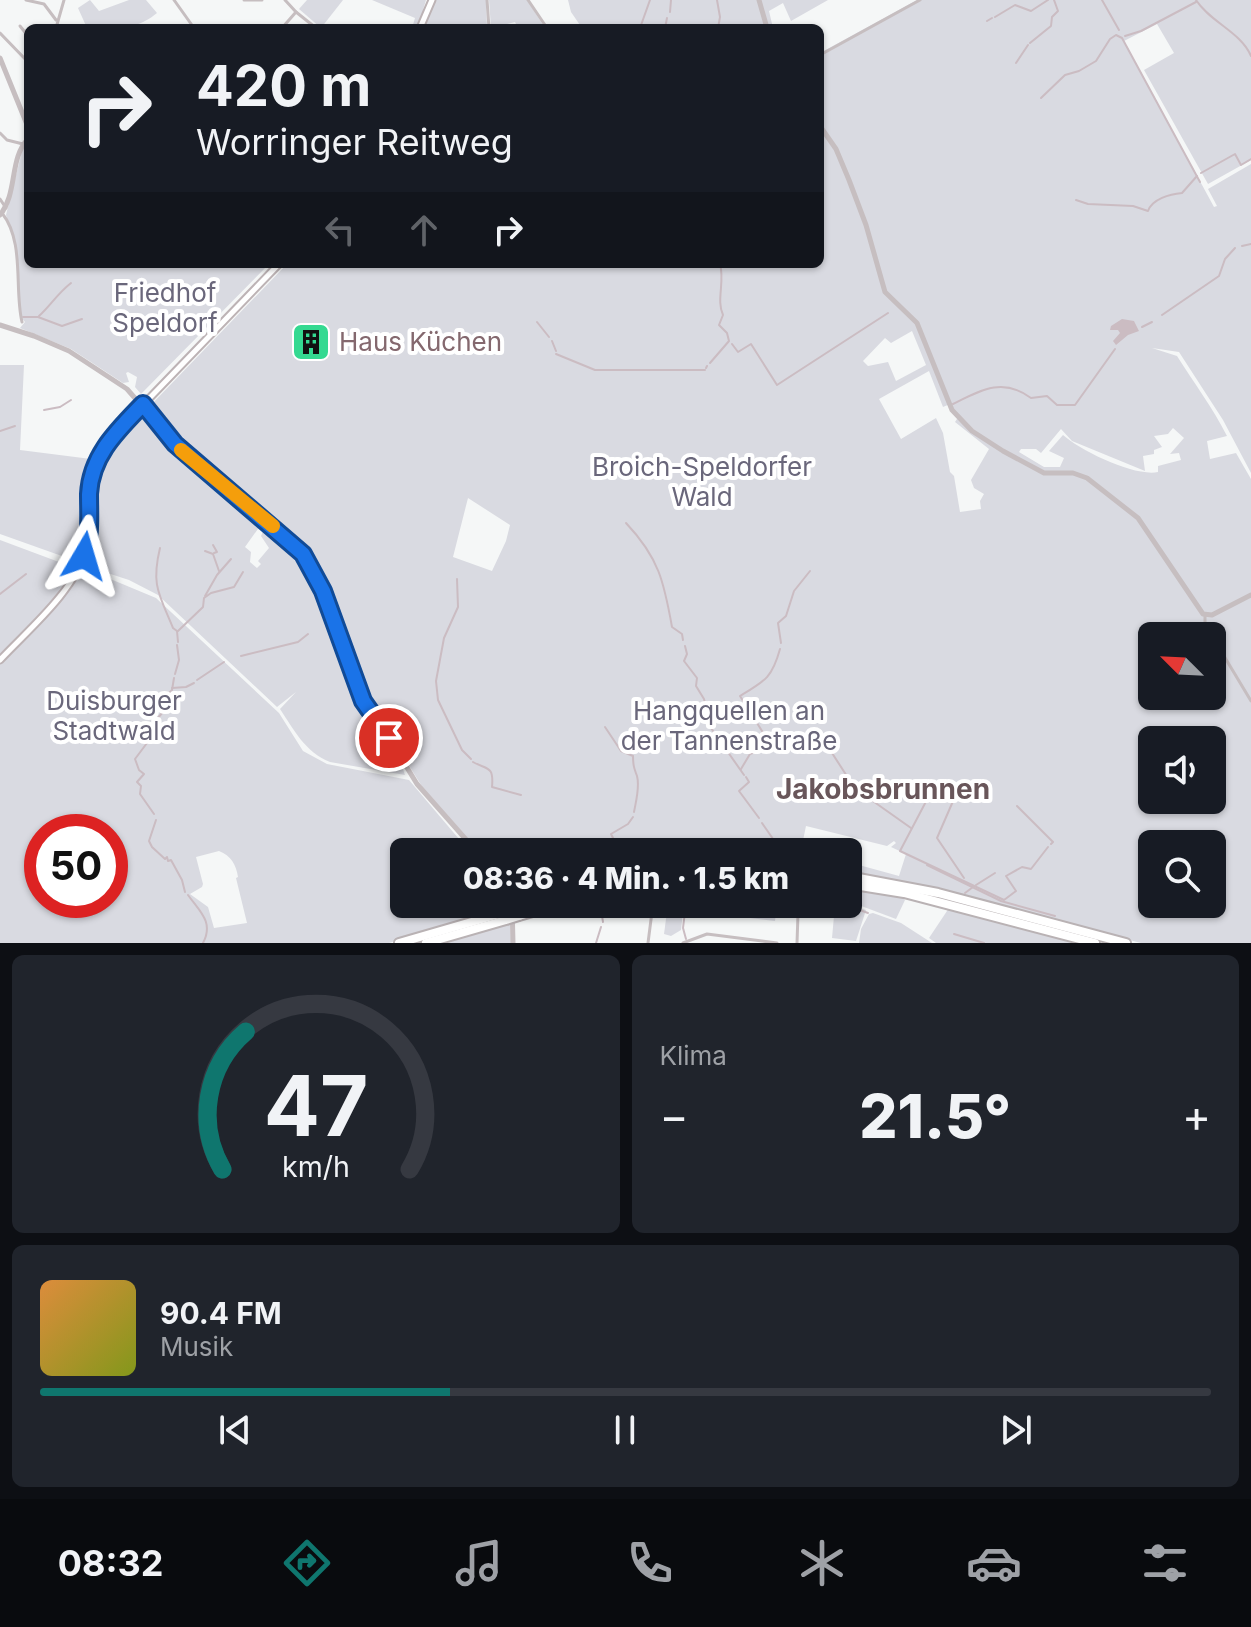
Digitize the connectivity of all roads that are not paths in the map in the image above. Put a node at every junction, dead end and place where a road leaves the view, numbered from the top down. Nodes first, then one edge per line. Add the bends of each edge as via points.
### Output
1 (26, 0) edge
2 (64, 0) edge
3 (174, 0) edge
4 (244, 0) edge
5 (262, 0) edge
6 (285, 0) edge
7 (432, 0) edge
8 (487, 0) edge
9 (528, 0) edge
10 (759, 0) edge
11 (920, 0) edge
12 (296, 12) junction
13 (56, 20) junction
14 (56, 24) edge
15 (191, 24) edge
16 (286, 24) edge
17 (311, 24) edge
18 (422, 24) edge
19 (489, 24) edge
20 (544, 24) edge
21 (766, 24) edge
22 (20, 26) dead end
23 (24, 31) edge
24 (0, 33) edge
25 (824, 53) edge
26 (0, 58) edge
27 (24, 58) edge
28 (24, 117) edge
29 (824, 132) edge
30 (0, 133) edge
31 (23, 144) joint
32 (0, 199) edge
33 (3, 212) edge
34 (275, 268) edge
35 (22, 322) dead end
36 (0, 325) edge
37 (143, 404) junction
38 (1251, 595) edge
39 (1205, 616) junction
40 (1205, 622) edge
41 (1226, 659) edge
42 (0, 660) edge
43 (1251, 701) edge
44 (465, 838) edge
45 (862, 878) edge
46 (862, 886) edge
47 (490, 918) edge
48 (495, 918) edge
49 (512, 918) edge
50 (651, 918) edge
51 (798, 918) edge
52 (399, 943) edge
53 (426, 943) edge
54 (513, 943) edge
55 (648, 943) edge
56 (683, 943) edge
57 (777, 943) edge
58 (797, 943) edge
59 (1095, 943) edge
60 (1126, 943) edge

1 - 13 street via 44,4
2 - 13 street
3 - 15 street
4 - 5 street
6 - 12 street
7 - 18 main road
8 - 19 street
9 - 20 street
10 - 21 street
11 - 25 street
12 - 16 street
12 - 17 street
13 - 14 street
22 - 23 street
24 - 27 street
26 - 28 street
29 - 39 street via 866,225 885,292 917,323 952,410 979,436 1033,468 1087,478 1138,518
30 - 31 street
31 - 33 street
32 - 33 street
33 - 35 street via 14,245
34 - 37 main road
36 - 37 street via 69,351
37 - 42 main road via 97,461 90,483 87,547 70,583
37 - 44 street via 175,444 303,554 323,591 363,701 417,784
38 - 39 street
39 - 40 street
41 - 43 street
45 - 60 highway
46 - 59 highway
47 - 52 highway
48 - 53 highway
49 - 54 street
50 - 55 street
51 - 58 street
56 - 57 street via 707,934

